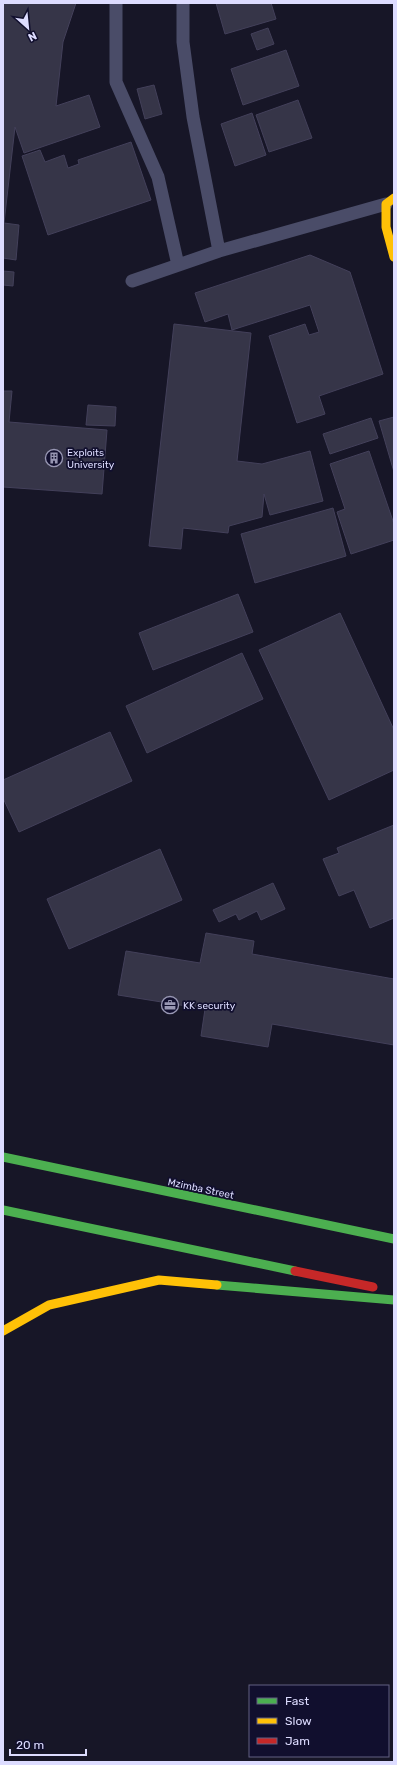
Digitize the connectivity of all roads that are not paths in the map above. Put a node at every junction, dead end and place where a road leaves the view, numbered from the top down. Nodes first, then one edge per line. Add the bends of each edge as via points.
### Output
1 (116, 3) edge
2 (183, 3) edge
3 (390, 201) edge
4 (219, 251) junction
5 (394, 257) edge
6 (178, 265) junction
7 (132, 281) dead end
8 (3, 1157) edge
9 (3, 1210) edge
10 (394, 1239) edge
11 (378, 1288) dead end
12 (394, 1300) edge
13 (3, 1331) edge

1 - 6 lane via 116,82 158,177
2 - 4 lane via 183,42
3 - 4 lane
3 - 5 main road via 386,227
4 - 6 lane
6 - 7 lane
8 - 10 main road, Mzimba Street
9 - 11 main road
12 - 13 main road via 159,1280 49,1305

